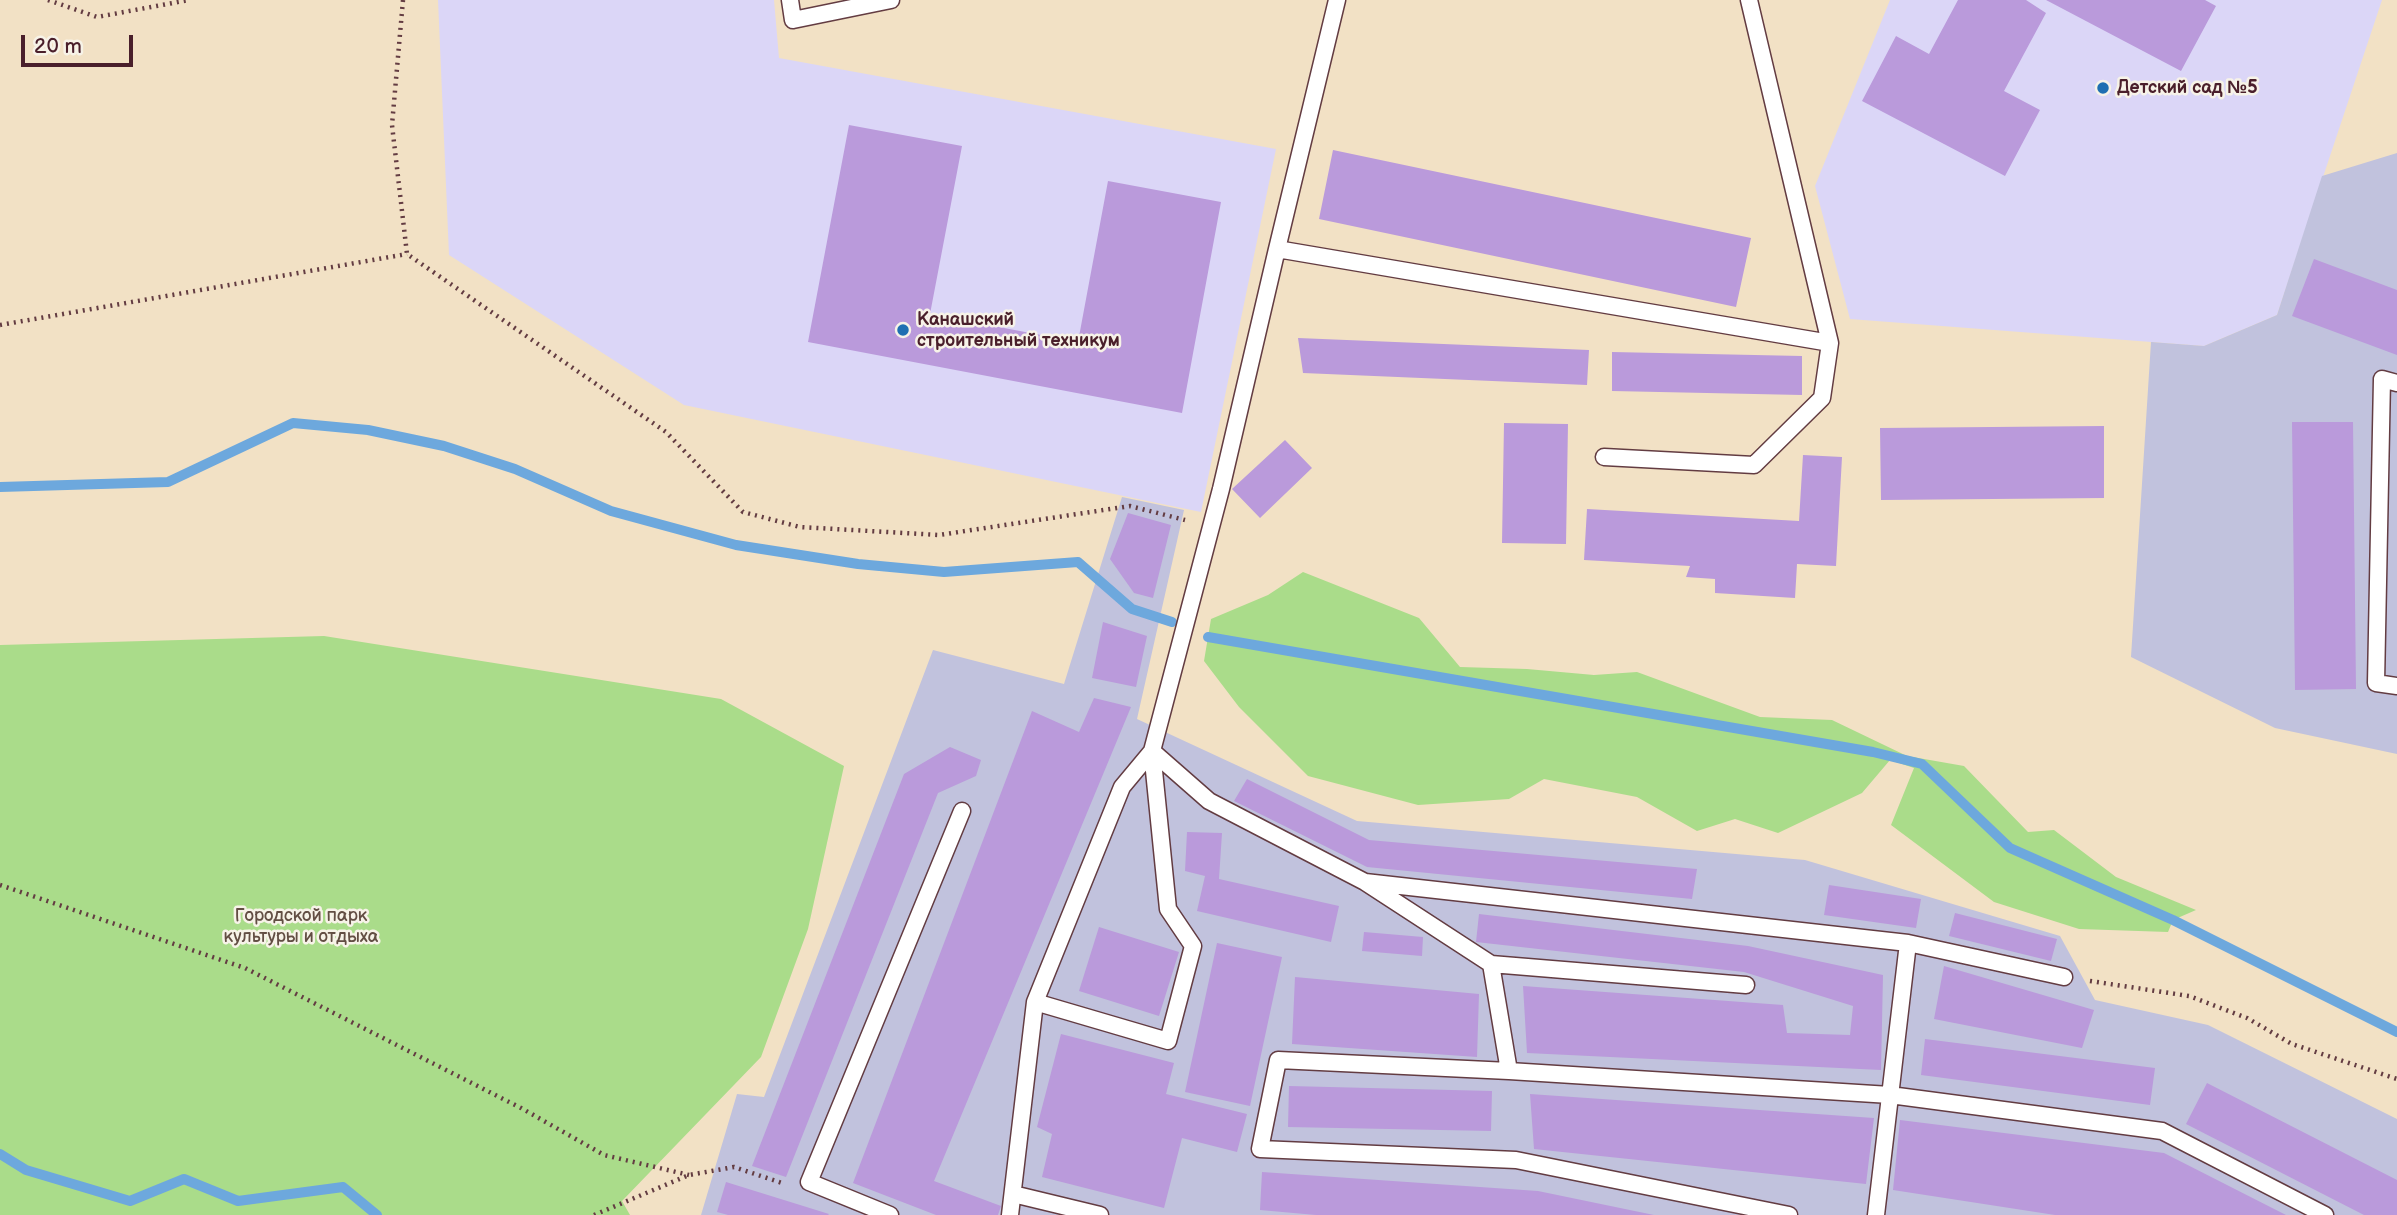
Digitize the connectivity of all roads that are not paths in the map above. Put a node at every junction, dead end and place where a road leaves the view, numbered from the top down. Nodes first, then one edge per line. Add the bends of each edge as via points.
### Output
1 (790, 0) edge
2 (891, 0) edge
3 (1337, 0) edge
4 (1749, 0) edge
5 (1277, 249) junction
6 (1830, 343) junction
7 (2397, 383) edge
8 (1604, 457) dead end
9 (2397, 686) edge
10 (1152, 751) junction
11 (962, 811) dead end
12 (1364, 882) junction
13 (1908, 943) junction
14 (1491, 964) junction
15 (2064, 977) road end
16 (1746, 985) dead end
17 (1035, 1002) junction
18 (1509, 1071) junction
19 (1890, 1096) junction
20 (1013, 1194) junction
21 (890, 1215) edge
22 (1010, 1215) edge
23 (1100, 1215) edge
24 (1789, 1215) edge
25 (1877, 1215) edge
26 (2325, 1215) edge

1 - 2 lane via 793,20
3 - 5 lane
4 - 6 lane
5 - 6 lane
5 - 10 lane
6 - 8 lane via 1822,398 1754,465
7 - 9 lane via 2382,379 2376,683
10 - 12 lane via 1209,801
10 - 17 lane via 1122,787
10 - 17 lane via 1168,909 1193,946 1168,1041
11 - 21 lane via 809,1182
12 - 13 lane
12 - 14 lane
13 - 15 lane
13 - 19 lane
14 - 16 lane
14 - 18 lane
17 - 20 lane
18 - 19 lane
18 - 24 lane via 1278,1060 1260,1149 1516,1160
19 - 25 lane
19 - 26 lane via 2162,1131
20 - 22 lane
20 - 23 lane

